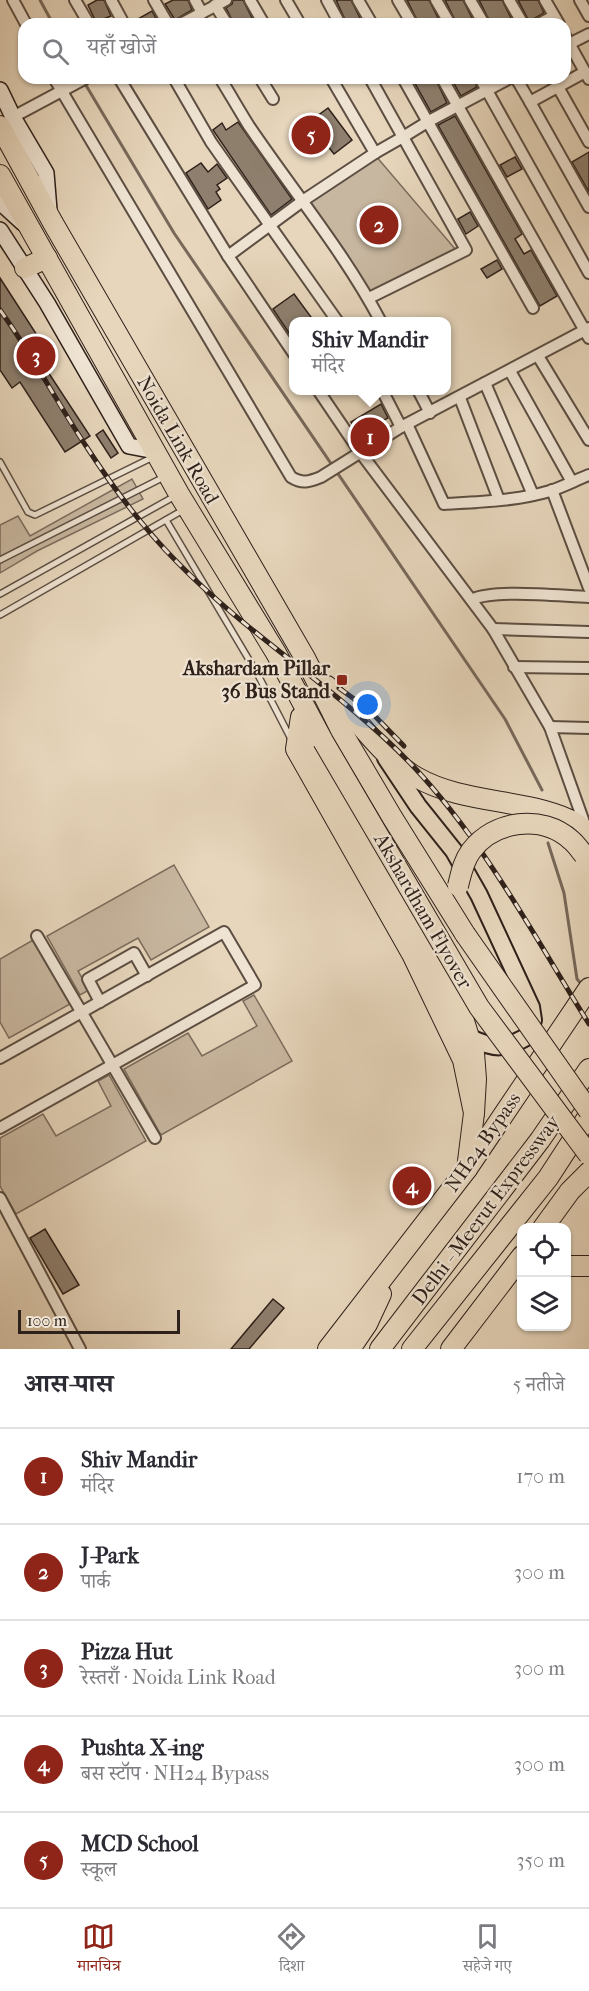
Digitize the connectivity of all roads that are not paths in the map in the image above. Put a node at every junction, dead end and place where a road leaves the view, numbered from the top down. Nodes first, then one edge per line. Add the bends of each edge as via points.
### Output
1 (13, 0) edge
2 (75, 0) edge
3 (111, 0) edge
4 (154, 0) edge
5 (195, 0) edge
6 (226, 0) edge
7 (250, 0) edge
8 (286, 0) edge
9 (327, 0) edge
10 (358, 0) edge
11 (398, 0) edge
12 (436, 0) edge
13 (470, 0) edge
14 (509, 0) edge
15 (545, 0) edge
16 (580, 0) edge
17 (215, 5) junction
18 (202, 13) junction
19 (589, 15) edge
20 (23, 18) edge
21 (86, 18) edge
22 (121, 18) edge
23 (164, 18) edge
24 (194, 18) edge
25 (223, 18) edge
26 (260, 18) edge
27 (296, 18) edge
28 (337, 18) edge
29 (368, 18) edge
30 (408, 18) edge
31 (446, 18) edge
32 (480, 18) edge
33 (520, 18) edge
34 (555, 18) edge
35 (589, 34) edge
36 (571, 39) edge
37 (571, 47) edge
38 (587, 75) edge
39 (571, 82) edge
40 (57, 84) edge
41 (76, 84) edge
42 (123, 84) edge
43 (177, 84) edge
44 (224, 84) edge
45 (264, 84) edge
46 (335, 84) edge
47 (373, 84) edge
48 (407, 84) edge
49 (446, 84) edge
50 (483, 84) edge
51 (499, 84) edge
52 (520, 84) edge
53 (565, 84) edge
54 (558, 87) junction
55 (0, 90) edge
56 (61, 91) junction
57 (487, 91) junction
58 (273, 99) dead end
59 (530, 102) junction
60 (458, 105) junction
61 (429, 120) junction
62 (6, 122) edge
63 (403, 137) junction
64 (589, 142) edge
65 (375, 153) junction
66 (0, 175) edge
67 (304, 200) junction
68 (0, 202) edge
69 (589, 207) edge
70 (53, 223) junction
71 (271, 224) junction
72 (0, 230) edge
73 (32, 231) junction
74 (228, 256) junction
75 (47, 258) junction
76 (25, 268) junction
77 (589, 273) edge
78 (369, 298) junction
79 (532, 308) dead end
80 (335, 317) edge
81 (379, 317) edge
82 (588, 332) edge
83 (289, 347) edge
84 (538, 356) junction
85 (510, 371) junction
86 (485, 383) junction
87 (321, 395) edge
88 (385, 395) edge
89 (421, 395) edge
90 (459, 398) junction
91 (430, 413) junction
92 (404, 426) junction
93 (589, 440) edge
94 (360, 452) junction
95 (156, 453) junction
96 (0, 462) edge
97 (168, 474) junction
98 (589, 475) edge
99 (572, 482) junction
100 (552, 490) junction
101 (533, 495) junction
102 (500, 500) junction
103 (183, 501) junction
104 (166, 520) junction
105 (0, 560) edge
106 (589, 588) edge
107 (0, 594) edge
108 (589, 597) edge
109 (472, 599) junction
110 (0, 615) edge
111 (493, 629) junction
112 (589, 632) edge
113 (276, 653) junction
114 (305, 658) junction
115 (514, 667) junction
116 (589, 668) edge
117 (301, 717) junction
118 (550, 728) junction
119 (589, 728) edge
120 (369, 733) junction
121 (296, 749) junction
122 (589, 833) edge
123 (589, 865) edge
124 (465, 934) junction
125 (37, 936) dead end
126 (147, 976) junction
127 (589, 988) edge
128 (100, 1002) junction
129 (82, 1013) junction
130 (470, 1038) junction
131 (1, 1054) edge
132 (112, 1065) junction
133 (589, 1069) edge
134 (474, 1113) junction
135 (589, 1113) edge
136 (0, 1128) edge
137 (155, 1138) dead end
138 (589, 1155) edge
139 (467, 1169) junction
140 (589, 1172) edge
141 (0, 1198) edge
142 (546, 1223) edge
143 (396, 1262) junction
144 (517, 1263) edge
145 (571, 1266) edge
146 (589, 1266) edge
147 (517, 1280) edge
148 (498, 1288) junction
149 (80, 1349) edge
150 (328, 1349) edge
151 (350, 1349) edge
152 (380, 1349) edge
153 (412, 1349) edge
154 (451, 1349) edge

1 - 20 street
2 - 21 street
3 - 22 street
4 - 23 street
5 - 18 street
6 - 17 street
7 - 26 street
8 - 27 street
9 - 28 street
10 - 29 street
11 - 30 street
12 - 31 street
13 - 32 street
14 - 33 street
15 - 34 street
16 - 19 street
17 - 18 street
17 - 25 street
18 - 24 street
35 - 36 street
37 - 38 street
38 - 39 street
40 - 56 street
41 - 56 street
42 - 74 street
43 - 71 street via 210,141
44 - 67 street via 248,125
45 - 58 street
46 - 65 street
47 - 63 street
48 - 61 street
49 - 60 street
50 - 57 street
51 - 57 street
52 - 59 street
53 - 54 street
54 - 59 street
54 - 64 street
55 - 62 street
56 - 62 street
56 - 94 street via 291,477 310,482
57 - 60 street
57 - 77 street
59 - 69 street
60 - 61 street
60 - 82 street
61 - 63 street
61 - 79 street
62 - 70 highway, Noida Link Road via 20,165
62 - 70 street via 46,173
63 - 65 street
63 - 78 street via 466,250
65 - 67 street
66 - 73 highway, Noida Link Road
67 - 71 street
67 - 78 street
68 - 73 street
70 - 114 highway, Noida Link Road
71 - 74 street
71 - 80 street
72 - 76 street
73 - 75 highway, Noida Link Road
74 - 83 street
75 - 76 highway
75 - 95 highway, Noida Link Road
76 - 95 street via 129,446
78 - 81 street
82 - 84 street
84 - 85 street
84 - 93 street
85 - 86 street
85 - 99 street
86 - 90 street
86 - 101 street
87 - 94 street
88 - 92 street
89 - 91 street
90 - 91 street
90 - 102 street
91 - 92 street
92 - 94 street
92 - 102 street via 444,504
94 - 109 street
95 - 96 lane via 34,515 28,512
95 - 97 highway, Noida Link Road
97 - 103 highway, Noida Link Road
97 - 105 lane
98 - 99 street
99 - 100 street
100 - 101 street
100 - 106 street
101 - 102 street
103 - 104 lane
103 - 107 lane
103 - 113 highway, Noida Link Road
104 - 110 lane
104 - 121 lane via 258,675
108 - 109 street via 514,594
109 - 111 street
111 - 112 street
111 - 115 street
113 - 117 highway
113 - 138 highway, Akshardham Flyover, bridge via 323,741 479,1007
114 - 120 highway
114 - 124 highway, Akshardham Flyover via 343,734
115 - 116 street
115 - 118 street
117 - 121 highway
117 - 130 highway via 463,1017
118 - 119 street
118 - 122 street
120 - 122 highway via 394,761 442,789 548,813 572,821
120 - 130 main road via 454,851 531,1006 528,1036 511,1046 487,1045
121 - 134 highway via 412,954 463,1059
123 - 124 highway, bridge via 571,840 556,830 538,824 500,828 484,837 462,868 458,886
124 - 135 highway, Akshardham Flyover, bridge
125 - 129 street
126 - 128 street
126 - 128 street via 134,953 88,979
126 - 132 street via 224,932 255,985
127 - 139 highway, NH24 Bypass
128 - 129 street
129 - 131 street
129 - 132 street
130 - 134 highway via 476,1079
132 - 136 street
132 - 137 street
133 - 152 highway, Delhi - Meerut Expressway via 540,1140
134 - 139 highway
135 - 153 highway, Delhi - Meerut Expressway via 548,1178
139 - 143 highway, NH24 Bypass
140 - 142 highway
141 - 149 street
143 - 150 highway, NH24 Bypass
143 - 151 highway via 367,1324
144 - 148 highway
145 - 146 highway
147 - 148 highway
148 - 154 highway

